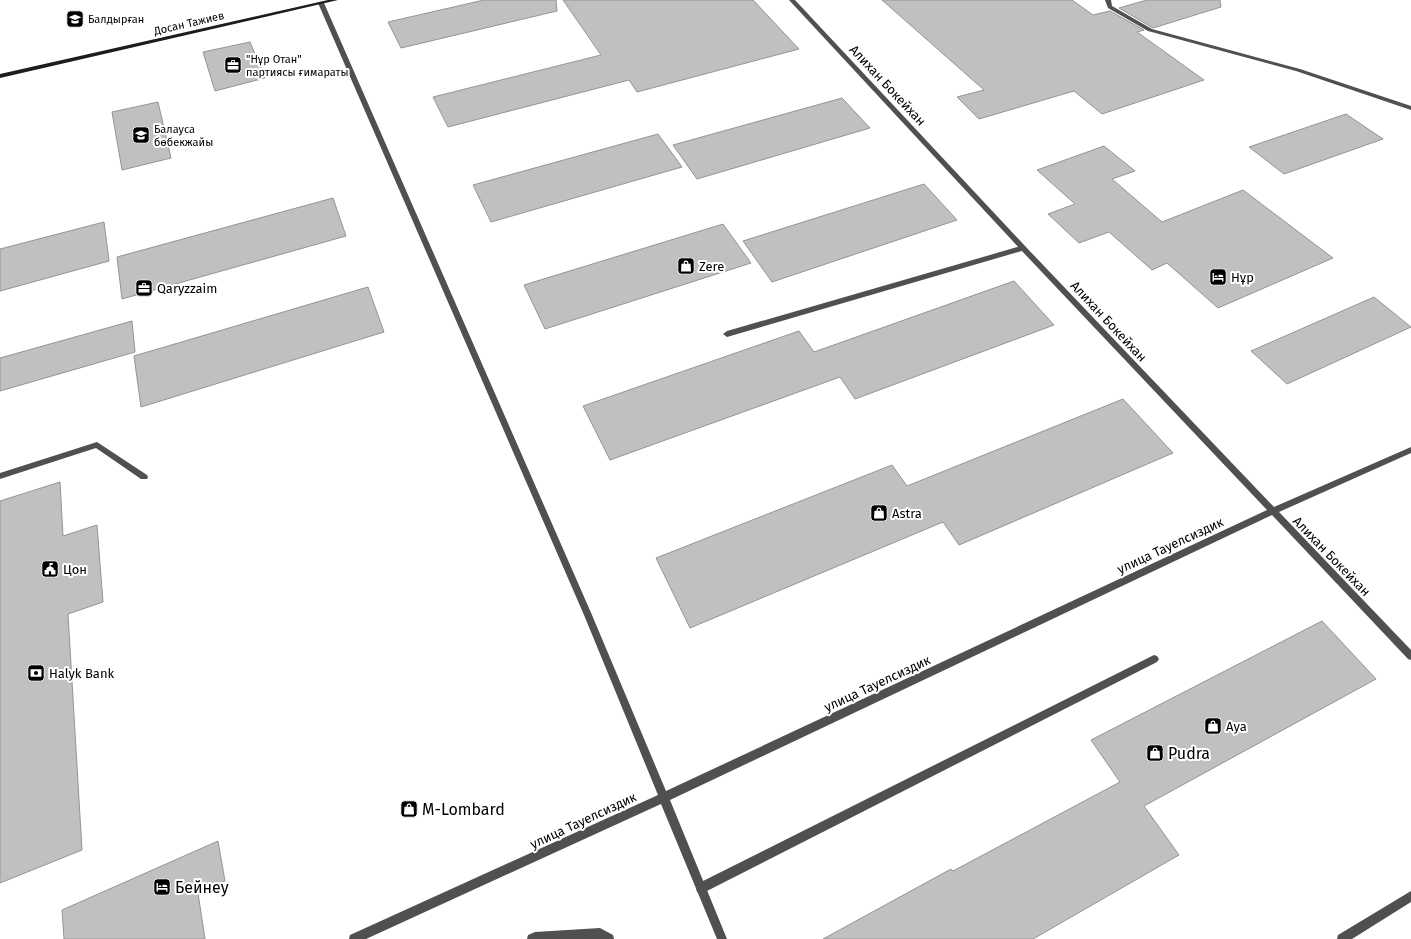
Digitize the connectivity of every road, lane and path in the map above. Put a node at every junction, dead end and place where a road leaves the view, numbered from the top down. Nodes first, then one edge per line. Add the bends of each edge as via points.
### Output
1 (335, 0) edge
2 (792, 0) edge
3 (1108, 0) edge
4 (321, 3) junction
5 (0, 76) edge
6 (1411, 108) edge
7 (1024, 248) junction
8 (728, 334) dead end
9 (1411, 450) edge
10 (0, 476) edge
11 (144, 477) dead end
12 (1273, 511) junction
13 (1411, 656) edge
14 (1154, 659) dead end
15 (664, 798) junction
16 (701, 888) junction
17 (1411, 896) edge
18 (354, 939) edge
19 (532, 939) edge
20 (609, 939) edge
21 (722, 939) edge
22 (1342, 939) edge

1 - 4 street, Досан Тажиев
2 - 7 street, Алихан Бокейхан
3 - 6 street via 1110,7 1150,30 1298,70
4 - 5 street, Досан Тажиев
4 - 15 street via 585,607
7 - 8 street
7 - 12 street, Алихан Бокейхан
9 - 12 street, улица Тауелсиздик
10 - 11 street via 97,445
12 - 13 street, Алихан Бокейхан
12 - 15 street, улица Тауелсиздик
14 - 16 street
15 - 16 street
15 - 18 street, улица Тауелсиздик
16 - 21 street
17 - 22 street
19 - 20 street via 600,933

